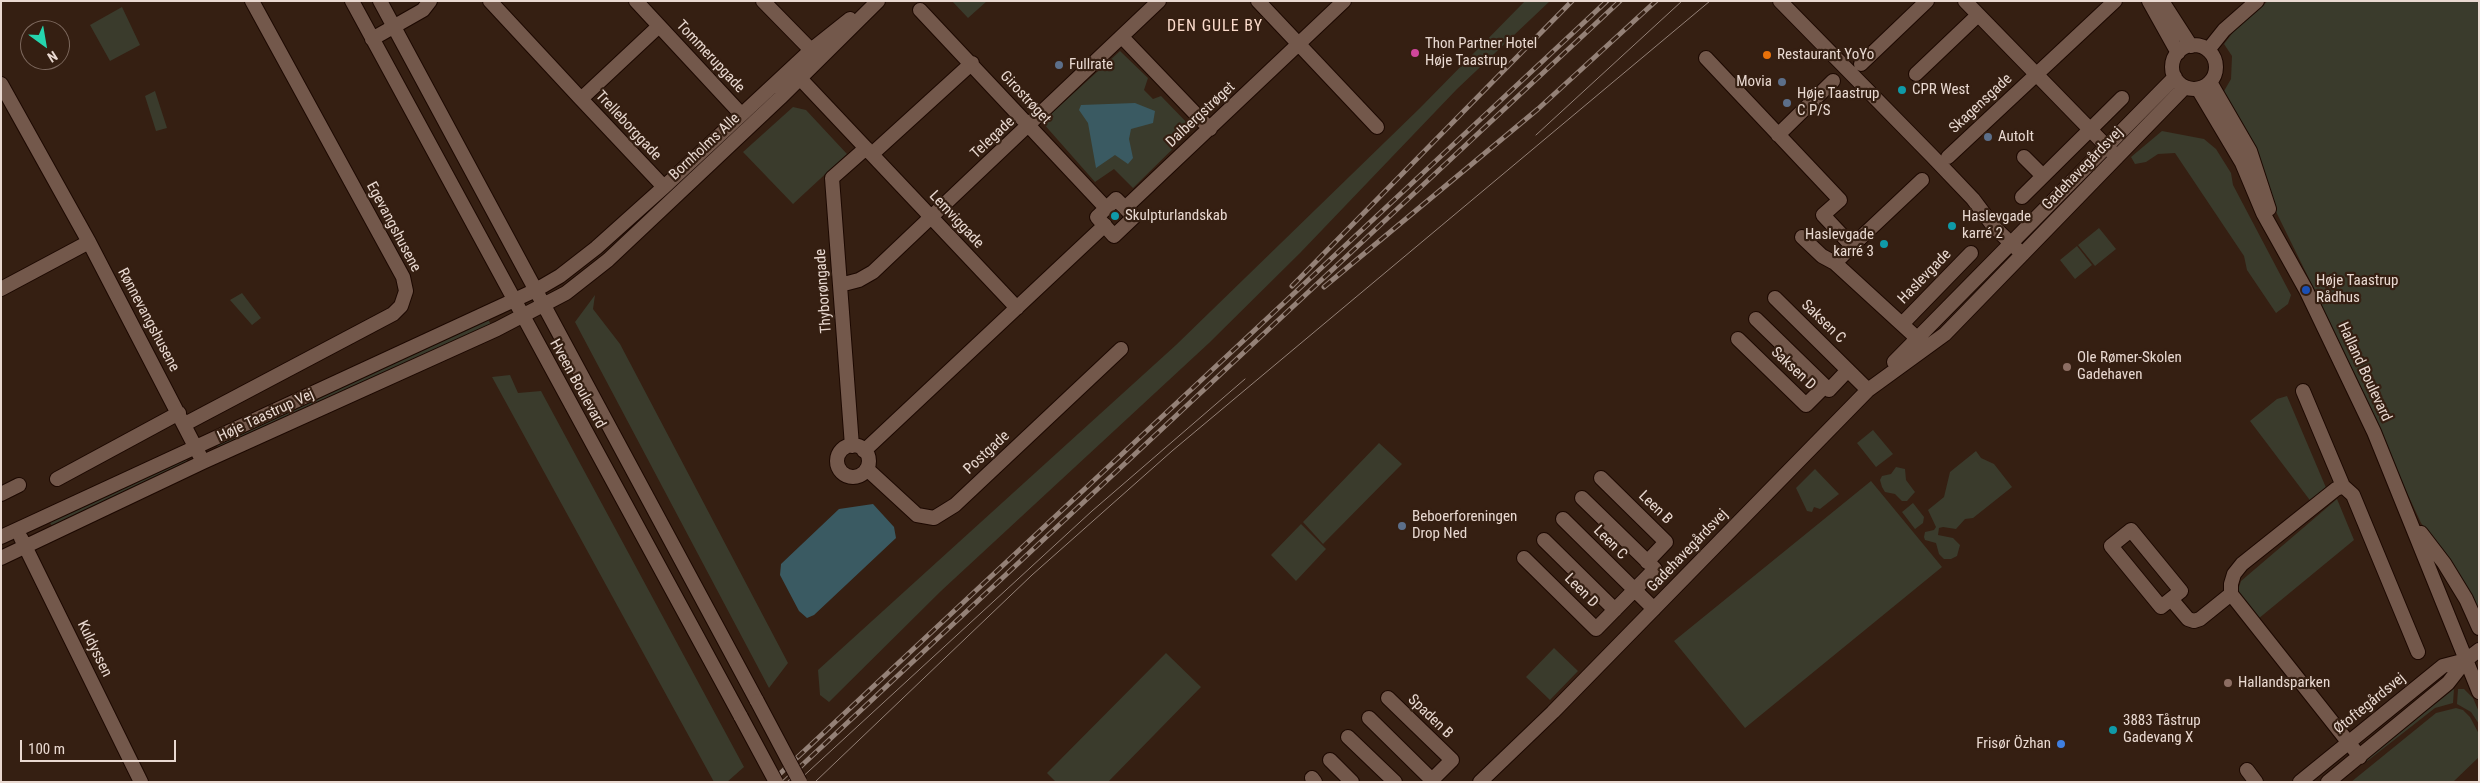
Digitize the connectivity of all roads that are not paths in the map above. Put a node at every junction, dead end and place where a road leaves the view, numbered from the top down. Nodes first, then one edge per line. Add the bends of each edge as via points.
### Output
1 (252, 1) edge
2 (352, 1) edge
3 (380, 1) edge
4 (430, 1) edge
5 (443, 1) edge
6 (490, 1) edge
7 (763, 1) edge
8 (872, 1) edge
9 (878, 1) edge
10 (1160, 1) edge
11 (1258, 1) edge
12 (1344, 1) edge
13 (1780, 1) edge
14 (1927, 1) edge
15 (1965, 1) edge
16 (2115, 1) edge
17 (2149, 1) edge
18 (2162, 1) edge
19 (2257, 1) edge
20 (640, 3) edge
21 (920, 10) dead end
22 (1978, 16) junction
23 (658, 26) junction
24 (394, 27) junction
25 (372, 38) junction
26 (1122, 38) junction
27 (1299, 45) junction
28 (2191, 46) junction
29 (811, 50) junction
30 (2208, 50) junction
31 (2178, 53) junction
32 (1706, 58) dead end
33 (972, 63) junction
34 (1861, 64) dead end
35 (795, 74) junction
36 (1916, 74) dead end
37 (2036, 75) junction
38 (1833, 81) dead end
39 (1, 84) edge
40 (2192, 84) junction
41 (581, 98) junction
42 (2122, 98) dead end
43 (741, 114) junction
44 (1029, 126) junction
45 (1377, 127) dead end
46 (1210, 129) junction
47 (2090, 129) junction
48 (1778, 135) junction
49 (869, 151) junction
50 (2112, 152) junction
51 (1948, 157) dead end
52 (2024, 157) dead end
53 (2043, 176) junction
54 (1922, 180) dead end
55 (664, 187) junction
56 (2022, 197) dead end
57 (1106, 208) junction
58 (1125, 208) junction
59 (931, 218) junction
60 (1105, 225) junction
61 (1802, 237) dead end
62 (89, 242) junction
63 (2012, 244) junction
64 (1852, 246) junction
65 (1971, 253) dead end
66 (2022, 254) junction
67 (1835, 263) junction
68 (840, 285) junction
69 (1, 289) edge
70 (536, 290) junction
71 (1775, 298) dead end
72 (513, 301) junction
73 (545, 306) junction
74 (1016, 308) junction
75 (522, 317) junction
76 (1756, 319) dead end
77 (1902, 324) junction
78 (1738, 339) dead end
79 (1918, 339) junction
80 (1121, 349) dead end
81 (1848, 370) junction
82 (1825, 386) junction
83 (1868, 390) junction
84 (2302, 391) dead end
85 (182, 419) junction
86 (196, 447) junction
87 (858, 448) junction
88 (203, 462) junction
89 (867, 469) junction
90 (1601, 478) dead end
91 (57, 479) dead end
92 (19, 485) dead end
93 (2343, 486) junction
94 (1, 494) edge
95 (1582, 498) dead end
96 (1563, 520) dead end
97 (2412, 522) junction
98 (16, 530) junction
99 (1, 537) edge
100 (1544, 540) dead end
101 (25, 547) junction
102 (1, 558) edge
103 (1524, 558) dead end
104 (1647, 562) junction
105 (1634, 590) junction
106 (2231, 594) junction
107 (2171, 599) junction
108 (1654, 609) junction
109 (1615, 610) junction
110 (2479, 628) edge
111 (2479, 650) edge
112 (2418, 652) dead end
113 (2466, 660) junction
114 (2479, 692) edge
115 (1388, 698) dead end
116 (1369, 718) dead end
117 (1531, 733) junction
118 (1348, 737) dead end
119 (2349, 742) junction
120 (2360, 757) junction
121 (1330, 760) dead end
122 (2246, 770) dead end
123 (1433, 781) edge
124 (142, 782) edge
125 (776, 782) edge
126 (800, 782) edge
127 (1352, 782) edge
128 (1395, 782) edge
129 (1480, 782) edge
130 (1492, 782) edge
131 (2256, 782) edge
132 (2300, 782) edge
133 (2328, 782) edge

1 - 85 street, Egevangshusene via 402,277 406,291 401,306 393,314
2 - 25 street, Hveen Boulevard
3 - 24 street, Hveen Boulevard
4 - 5 street
4 - 24 street via 423,10
6 - 41 street
7 - 29 street
8 - 29 street, Bornholms Alle
9 - 35 street, Bornholms Alle
10 - 26 street, Telegade
11 - 27 street
12 - 27 street, Dalbergstrøget
13 - 63 street via 1960,185
14 - 34 street
15 - 22 street, Skagensgade
16 - 37 street, Skagensgade
17 - 31 street
18 - 28 street
19 - 30 street via 2224,30
20 - 23 street, Tommerupgade
21 - 33 street, Girostrøget
22 - 36 street
22 - 37 street, Skagensgade
23 - 41 street, Trelleborggade
23 - 43 street, Tommerupgade
24 - 25 street
24 - 70 street, Hveen Boulevard
25 - 72 street, Hveen Boulevard
26 - 44 street, Telegade
26 - 46 street
27 - 45 street
27 - 46 street, Dalbergstrøget
28 - 30 street
28 - 31 street
29 - 35 street, Bornholms Alle
30 - 40 street via 2216,66
31 - 40 street via 2173,65
32 - 48 street
33 - 44 street, Girostrøget
33 - 49 street
35 - 43 street, Bornholms Alle
35 - 49 street, Lemviggade
35 - 73 street, Bornholms Alle via 608,260
37 - 47 street, Skagensgade
37 - 51 street, Skagensgade
38 - 48 street
39 - 62 street, Rønnevangshusene
40 - 50 street, Gadehavegårdsvej
40 - 97 street, Halland Boulevard via 2242,163 2263,213 2316,310 2374,432
41 - 55 street, Trelleborggade
42 - 47 street
43 - 55 street, Bornholms Alle
44 - 57 street, Girostrøget
44 - 59 street, Telegade
46 - 58 street, Dalbergstrøget
47 - 50 street, Skagensgade
47 - 53 street
48 - 64 street via 1840,200 1823,215
49 - 59 street, Lemviggade
49 - 68 street, Thyborøngade via 832,178
50 - 63 street, Gadehavegårdsvej
50 - 66 street, Gadehavegårdsvej
52 - 53 street
53 - 56 street
54 - 64 street
55 - 70 street, Bornholms Alle via 568,270
57 - 58 street via 1116,199
57 - 60 street via 1096,217
58 - 60 street via 1134,217 1114,236
59 - 68 street, Telegade via 873,272
59 - 74 street, Lemviggade
60 - 74 street
61 - 67 street, Haslevgade via 1822,256
62 - 69 street
62 - 85 street, Rønnevangshusene
63 - 66 street
63 - 79 street, Gadehavegårdsvej
64 - 67 street
65 - 77 street, Haslevgade
66 - 83 street, Gadehavegårdsvej via 1945,334
67 - 77 street, Haslevgade
68 - 87 street, Thyborøngade
70 - 72 street, Høje Taastrup Vej
70 - 73 street, Hveen Boulevard
71 - 81 street, Saksen C
72 - 75 street, Hveen Boulevard
72 - 86 street, Høje Taastrup Vej
73 - 75 street, Høje Taastrup Vej
73 - 126 street, Hveen Boulevard, bridge
74 - 87 street
75 - 88 street, Høje Taastrup Vej
75 - 125 street, Hveen Boulevard, bridge
76 - 82 street, Saksen D
77 - 79 street, Haslevgade
78 - 82 street, Saksen D via 1806,405
79 - 83 street, Gadehavegårdsvej via 1878,375
80 - 89 street, Postgade via 955,505 934,518 916,515
81 - 82 street, Saksen D via 1829,390
81 - 83 street, Saksen C
83 - 108 street, Gadehavegårdsvej
84 - 93 street
85 - 86 street, Rønnevangshusene
85 - 91 street
86 - 88 street, Rønnevangshusene
86 - 98 street, Høje Taastrup Vej
87 - 89 street via 868,460
87 - 89 street via 844,449 839,455 840,471 855,477
88 - 101 street, Høje Taastrup Vej
90 - 104 street, Leen B via 1666,542
92 - 94 street
93 - 106 street via 2242,564 2234,574
93 - 112 street via 2353,495
95 - 104 street
96 - 105 street, Leen C
97 - 110 street, Halland Boulevard via 2444,563
97 - 113 street, Halland Boulevard
98 - 99 street, Høje Taastrup Vej
98 - 101 street, Kuldyssen
100 - 109 street, Leen D
101 - 102 street, Høje Taastrup Vej
101 - 124 street, Kuldyssen
103 - 109 street, Leen D via 1596,629
104 - 105 street via 1655,569
105 - 108 street, Leen C
105 - 109 street, Leen D
106 - 107 street via 2200,620 2194,621 2188,619
106 - 119 street
107 - 107 street via 2161,607 2111,546 2131,530 2181,591
108 - 117 street, Gadehavegårdsvej
111 - 113 street, Øtoftegårdsvej
113 - 114 street, Halland Boulevard
113 - 119 street, Øtoftegårdsvej via 2443,666
113 - 120 street, Øtoftegårdsvej via 2451,680
115 - 123 street, Spaden B via 1452,760
116 - 123 street, Spaden B
117 - 129 street, Gadehavegårdsvej
117 - 130 street, Gadehavegårdsvej
118 - 128 street
119 - 120 street
119 - 132 street, Øtoftegårdsvej
120 - 133 street, Øtoftegårdsvej
121 - 127 street
122 - 131 street

